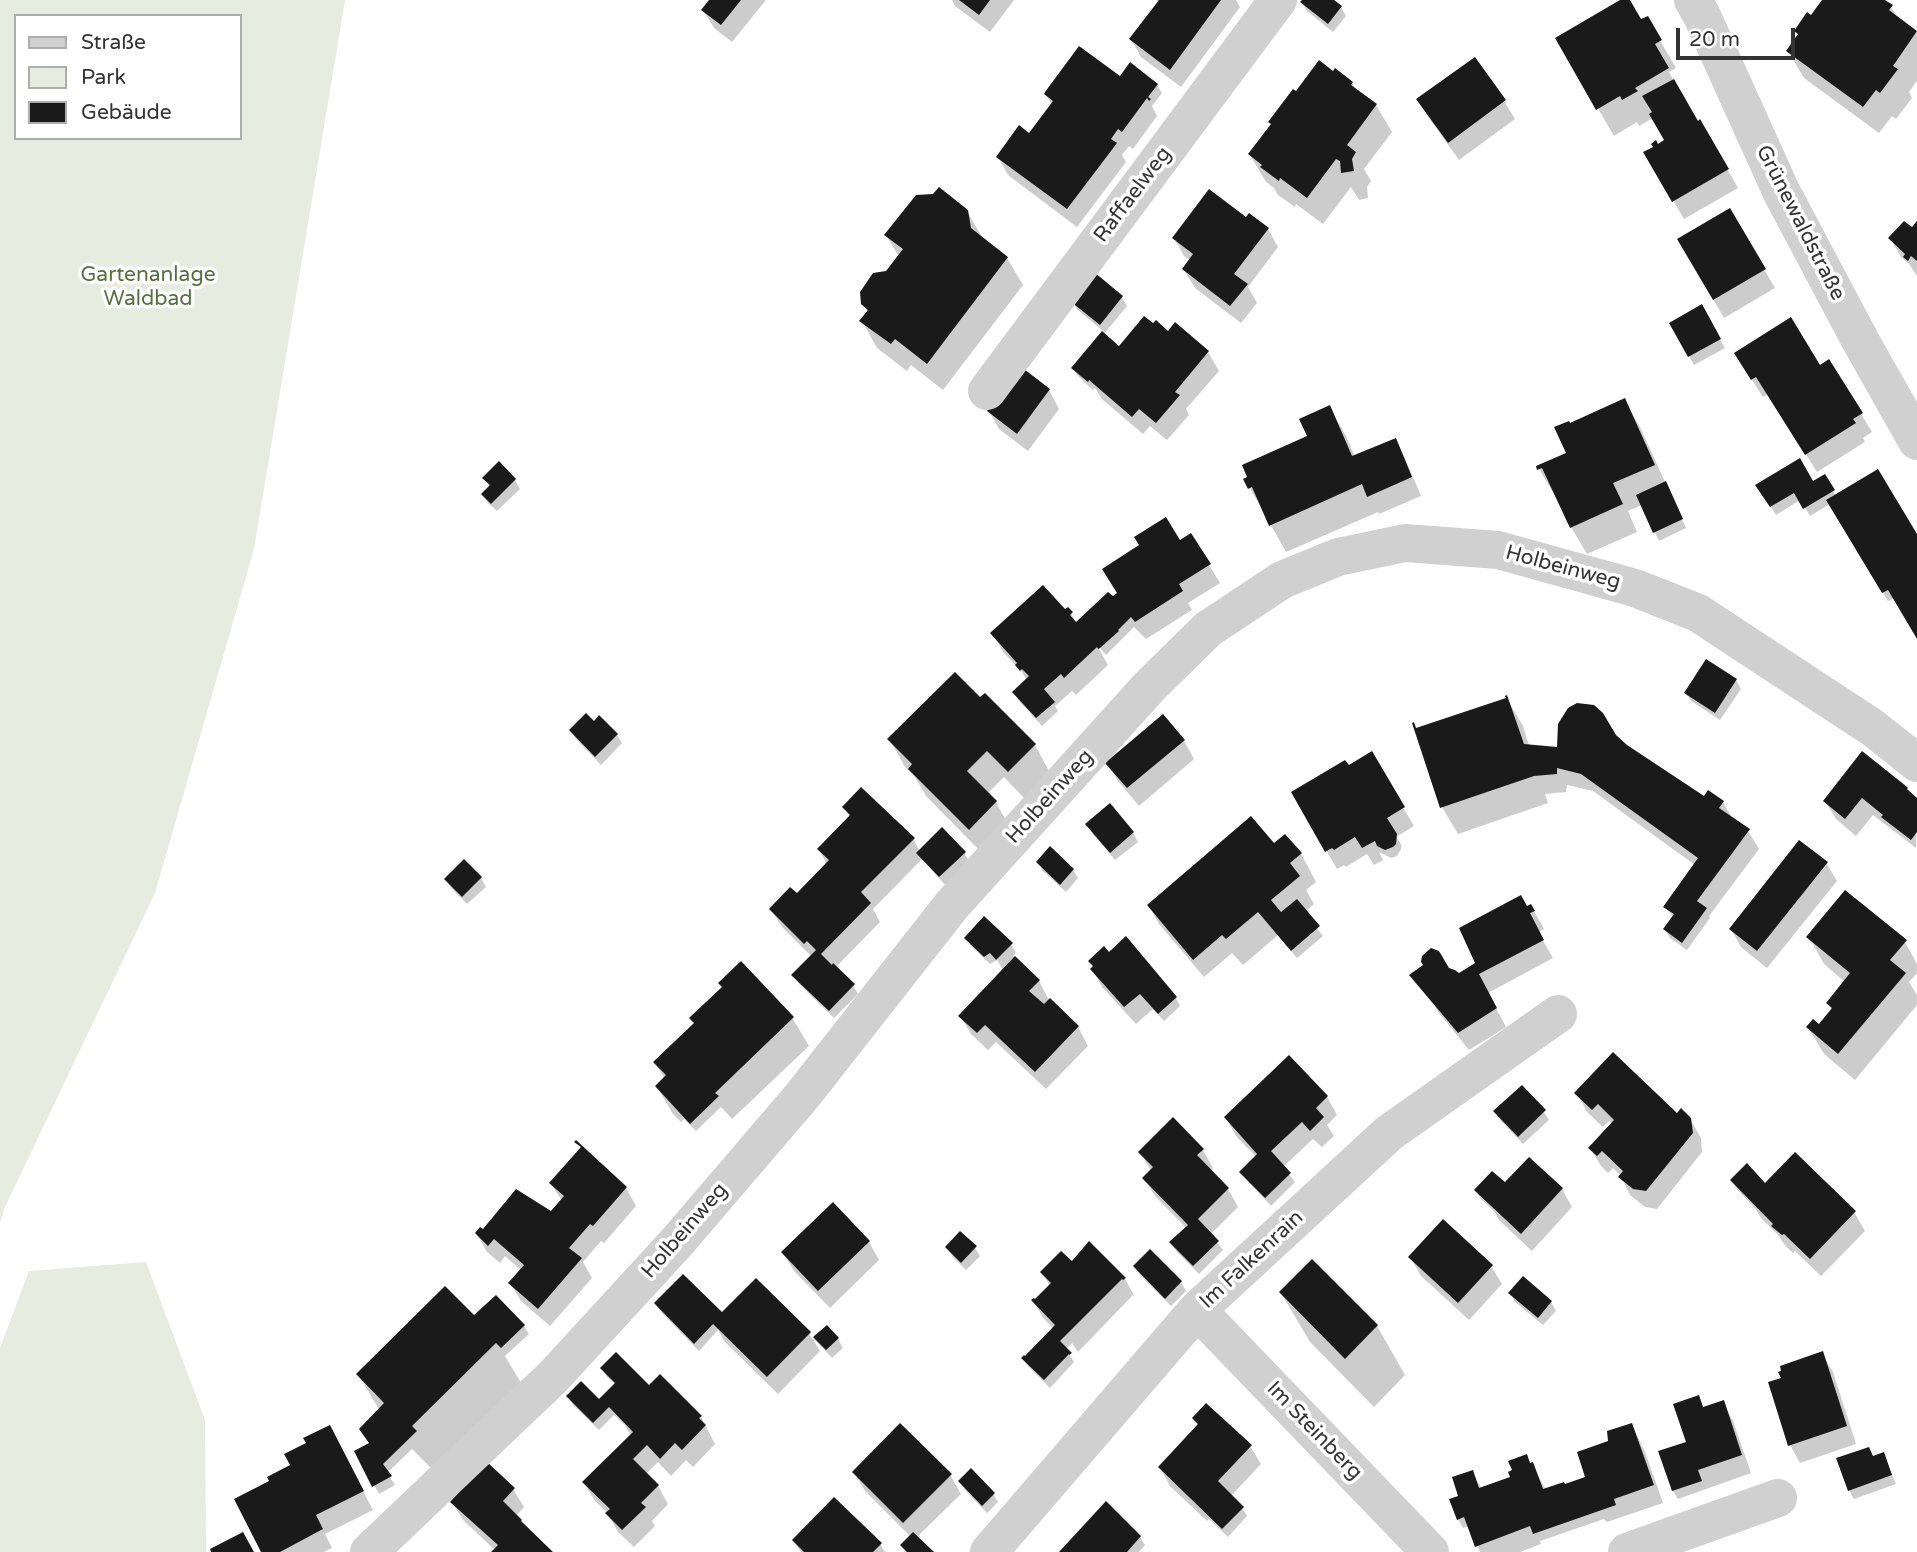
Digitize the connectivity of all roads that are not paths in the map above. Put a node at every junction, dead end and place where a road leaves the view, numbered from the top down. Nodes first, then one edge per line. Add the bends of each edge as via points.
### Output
1 (1278, 0) edge
2 (1693, 0) edge
3 (987, 391) dead end
4 (1917, 441) edge
5 (1917, 763) edge
6 (1558, 1014) dead end
7 (1197, 1310) junction
8 (1778, 1498) dead end
9 (369, 1552) edge
10 (989, 1552) edge
11 (1430, 1552) edge
12 (1628, 1552) edge

1 - 3 street, Raffaelweg
2 - 4 street, Grünewaldstraße via 1781,191
5 - 9 street, Holbeinweg via 1873,728 1698,612 1635,588 1498,550 1405,543 1338,557 1282,580 1208,629 1150,687 952,905 802,1096 677,1242 553,1377
6 - 7 street, Im Falkenrain via 1389,1133
7 - 10 street, Im Falkenrain
7 - 11 street, Im Steinberg
8 - 12 street

